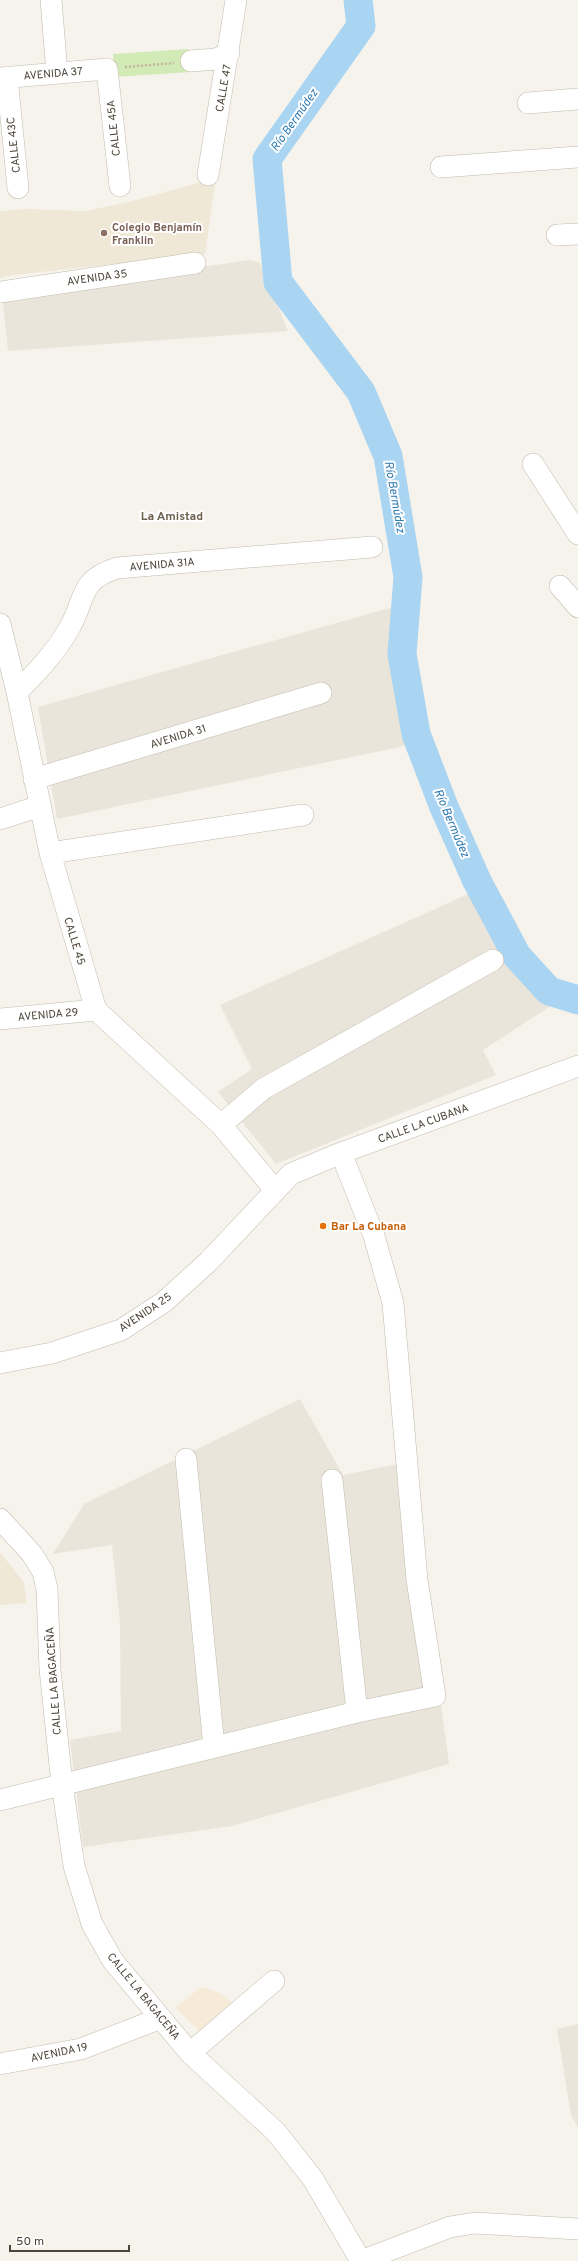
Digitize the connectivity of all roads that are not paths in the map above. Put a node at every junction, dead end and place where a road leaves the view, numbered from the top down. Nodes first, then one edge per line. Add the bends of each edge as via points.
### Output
1 (51, 0) edge
2 (236, 0) edge
3 (229, 53) junction
4 (192, 61) road end
5 (107, 69) joint
6 (57, 73) junction
7 (3, 77) edge
8 (578, 99) edge
9 (528, 103) dead end
10 (578, 157) edge
11 (441, 167) dead end
12 (208, 175) dead end
13 (120, 186) dead end
14 (18, 188) dead end
15 (578, 234) edge
16 (557, 235) dead end
17 (195, 263) dead end
18 (0, 292) edge
19 (533, 464) dead end
20 (578, 534) edge
21 (372, 547) dead end
22 (560, 586) dead end
23 (578, 607) edge
24 (2, 636) edge
25 (17, 692) junction
26 (321, 693) dead end
27 (34, 779) junction
28 (40, 806) junction
29 (303, 815) dead end
30 (0, 819) edge
31 (50, 853) junction
32 (493, 960) dead end
33 (96, 1010) junction
34 (0, 1019) edge
35 (578, 1066) edge
36 (222, 1126) junction
37 (341, 1153) junction
38 (275, 1190) junction
39 (0, 1363) edge
40 (186, 1459) dead end
41 (332, 1480) dead end
42 (0, 1519) edge
43 (357, 1712) junction
44 (214, 1747) junction
45 (62, 1784) junction
46 (0, 1800) edge
47 (274, 1981) dead end
48 (161, 2018) junction
49 (190, 2053) junction
50 (0, 2064) edge
51 (578, 2229) edge
52 (361, 2261) edge

1 - 6 street
2 - 3 street, CALLE 47
3 - 4 street via 216,59
3 - 12 street, CALLE 47
5 - 6 street, AVENIDA 37
5 - 13 street, CALLE 45A
6 - 7 street, AVENIDA 37
7 - 14 street, CALLE 43C
8 - 9 street
10 - 11 street
15 - 16 street
17 - 18 street, AVENIDA 35
19 - 20 street
21 - 25 street, AVENIDA 31A via 117,568 103,572 92,580 80,599 70,626 43,665
22 - 23 street
24 - 25 street, CALLE 45
25 - 27 street, CALLE 45
26 - 27 street, AVENIDA 31
27 - 28 street, CALLE 45
28 - 30 street
28 - 31 street, CALLE 45
29 - 31 street
31 - 33 street, CALLE 45
32 - 36 street via 263,1089
33 - 34 street, AVENIDA 29
33 - 36 street
35 - 37 street, CALLE LA CUBANA
36 - 38 street
37 - 38 street, CALLE LA CUBANA via 291,1174
37 - 43 street via 374,1236 393,1303 417,1580 435,1696
38 - 39 street, AVENIDA 25 via 208,1262 164,1302 121,1330 52,1353
40 - 44 street
41 - 43 street
42 - 45 street, CALLE LA BAGACEÑA via 32,1554 43,1572 47,1589 50,1669
43 - 44 street
44 - 45 street
45 - 46 street
45 - 48 street, CALLE LA BAGACEÑA via 74,1866 92,1924 113,1961
47 - 49 street
48 - 49 street, CALLE LA BAGACEÑA
48 - 50 street, AVENIDA 19 via 81,2049
49 - 52 street, CALLE LA BAGACEÑA via 276,2132 313,2179
51 - 52 street via 474,2222 450,2227

